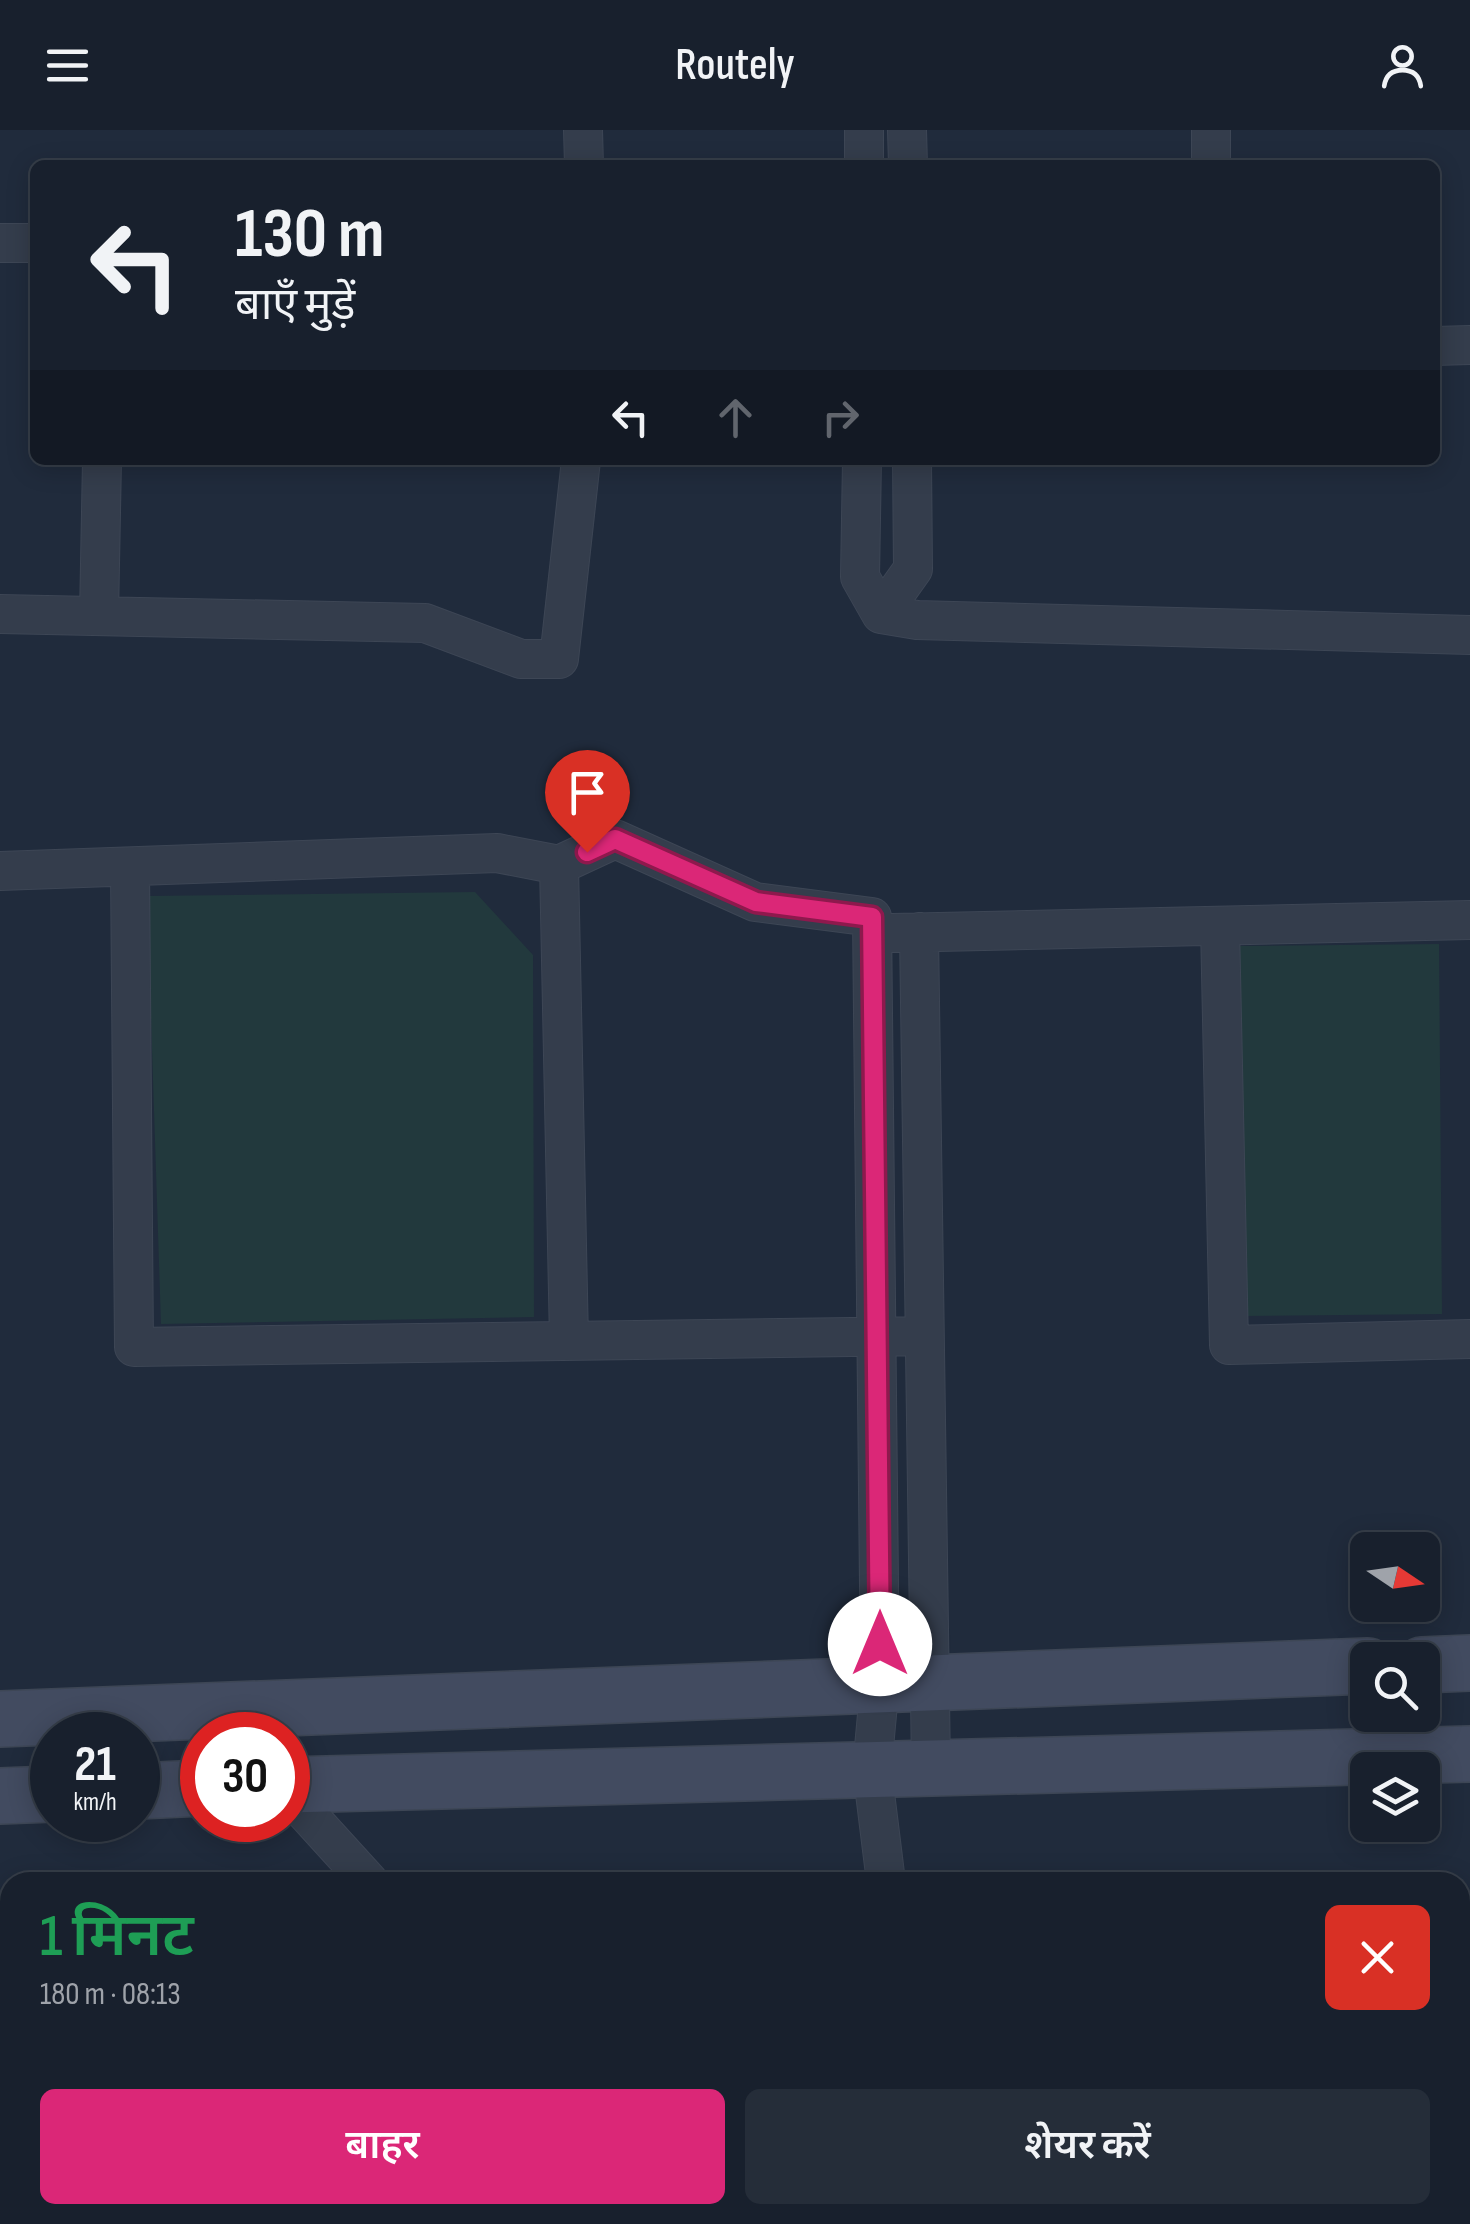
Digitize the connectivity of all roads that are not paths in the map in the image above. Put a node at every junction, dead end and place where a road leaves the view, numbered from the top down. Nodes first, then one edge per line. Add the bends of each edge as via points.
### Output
1 (583, 130) edge
2 (864, 130) edge
3 (907, 130) edge
4 (1211, 130) edge
5 (584, 160) edge
6 (864, 160) edge
7 (908, 160) edge
8 (1211, 160) edge
9 (0, 243) edge
10 (30, 243) edge
11 (1470, 345) edge
12 (1440, 346) edge
13 (102, 465) edge
14 (580, 465) edge
15 (862, 465) edge
16 (912, 465) edge
17 (0, 614) edge
18 (881, 614) junction
19 (98, 616) junction
20 (1470, 635) edge
21 (560, 865) junction
22 (130, 869) junction
23 (0, 871) edge
24 (1470, 920) edge
25 (872, 925) junction
26 (1220, 926) junction
27 (918, 932) junction
28 (924, 1336) junction
29 (878, 1337) junction
30 (1470, 1339) edge
31 (569, 1341) junction
32 (1470, 1663) edge
33 (1440, 1664) edge
34 (1350, 1667) edge
35 (904, 1682) junction
36 (0, 1718) edge
37 (1470, 1754) edge
38 (931, 1768) junction
39 (872, 1769) junction
40 (310, 1784) edge
41 (30, 1795) edge
42 (0, 1796) edge
43 (310, 1817) edge
44 (359, 1872) edge
45 (885, 1872) edge

1 - 5 street
2 - 6 street
3 - 7 street
4 - 8 street
9 - 10 street
11 - 12 street
13 - 19 street
14 - 19 street via 559,659 521,660 425,623
15 - 18 street via 860,577
16 - 18 street via 913,569
17 - 19 street
18 - 20 street
21 - 22 street via 496,853
21 - 25 street via 615,839 756,902
21 - 31 street
22 - 23 street
22 - 31 street via 134,1347
24 - 26 street
25 - 27 street
25 - 29 street
26 - 27 street
26 - 30 street via 1229,1345
27 - 28 street
28 - 29 street
28 - 35 street
29 - 31 street
29 - 35 street
32 - 33 street
34 - 35 street
35 - 36 street
35 - 38 street
35 - 39 street
37 - 38 street
38 - 39 street
39 - 40 street
39 - 45 street
41 - 42 street
43 - 44 street

